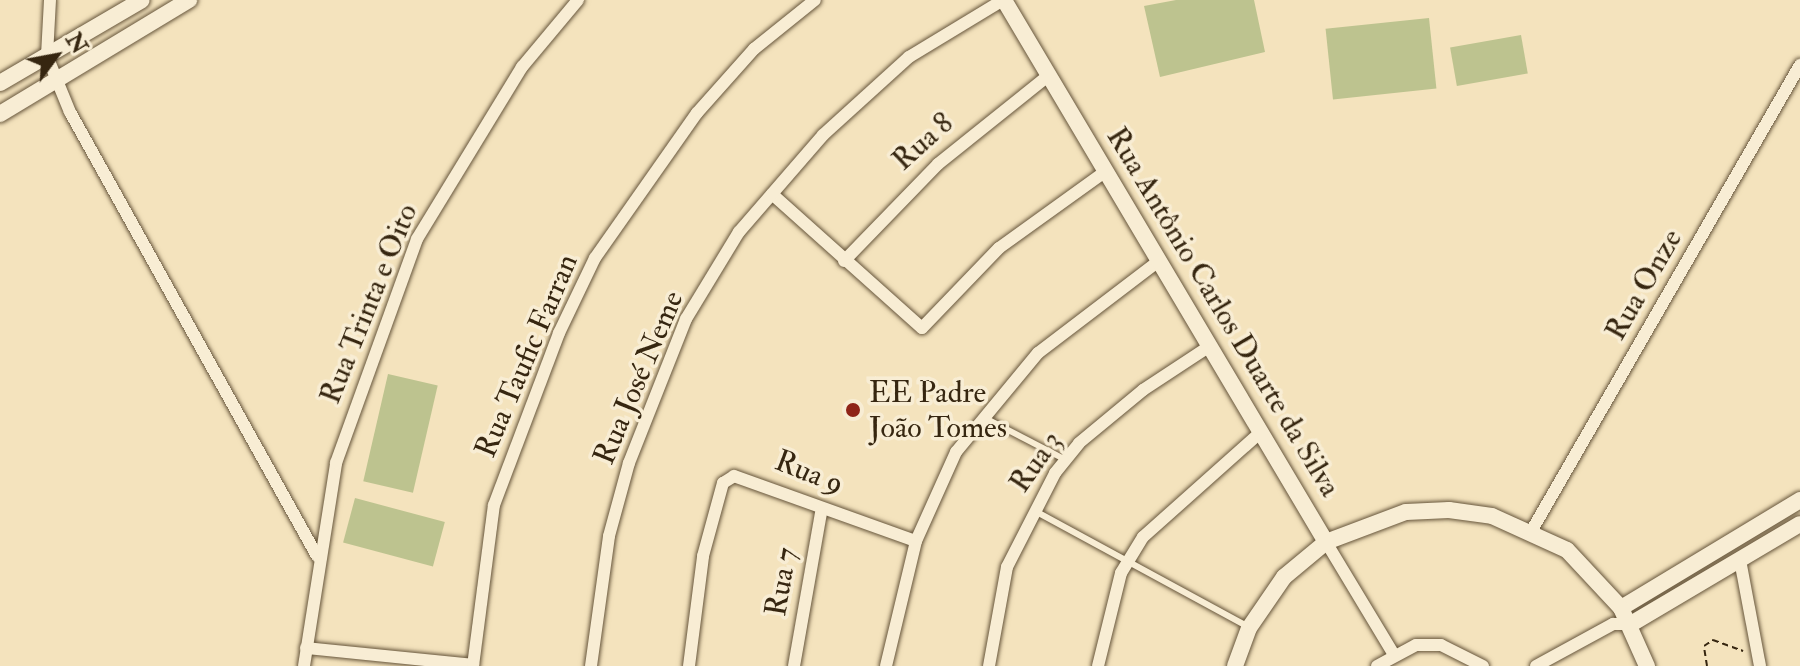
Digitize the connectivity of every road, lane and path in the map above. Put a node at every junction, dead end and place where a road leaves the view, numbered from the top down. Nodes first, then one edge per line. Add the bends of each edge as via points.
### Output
1 (50, 0) edge
2 (142, 0) edge
3 (189, 0) edge
4 (578, 0) edge
5 (815, 0) edge
6 (1004, 0) edge
7 (47, 56) junction
8 (1800, 65) edge
9 (1049, 75) junction
10 (56, 80) junction
11 (0, 83) edge
12 (0, 114) edge
13 (1106, 171) junction
14 (772, 194) junction
15 (1160, 260) junction
16 (844, 261) junction
17 (1210, 346) junction
18 (982, 416) junction
19 (1261, 432) junction
20 (1065, 460) junction
21 (1800, 500) edge
22 (822, 508) junction
23 (1032, 509) junction
24 (1800, 524) edge
25 (1532, 530) junction
26 (916, 541) junction
27 (1326, 542) junction
28 (317, 556) junction
29 (1740, 560) junction
30 (1128, 561) junction
31 (1621, 608) junction
32 (1613, 624) junction
33 (1631, 624) junction
34 (1249, 628) junction
35 (306, 648) junction
36 (1393, 653) junction
37 (1745, 653) dead end
38 (473, 665) edge
39 (304, 666) edge
40 (591, 666) edge
41 (689, 666) edge
42 (794, 666) edge
43 (886, 666) edge
44 (989, 666) edge
45 (1098, 666) edge
46 (1235, 666) edge
47 (1377, 666) edge
48 (1483, 666) edge
49 (1536, 666) edge
50 (1647, 666) edge
51 (1707, 666) edge
52 (1760, 666) edge

1 - 7 street
2 - 7 street
3 - 10 street
4 - 28 street, Rua Trinta e Oito via 522,67 417,239 364,373
5 - 38 street, Rua Taufic Farran via 754,49 697,113 595,258 559,333 494,505
6 - 9 street, Rua Antônio Carlos Duarte da Silva
6 - 14 street, Rua José Neme via 909,57
7 - 10 street
7 - 11 street
8 - 25 street, Rua Onze
9 - 13 street, Rua Antônio Carlos Duarte da Silva
9 - 16 street, Rua 8 via 928,173
10 - 12 street
10 - 28 street
13 - 15 street, Rua Antônio Carlos Duarte da Silva
13 - 16 street via 999,248 922,328
14 - 16 street
14 - 40 street, Rua José Neme via 739,232 686,319 653,397 609,536
15 - 17 street, Rua Antônio Carlos Duarte da Silva
15 - 18 street via 1078,318
17 - 19 street, Rua Antônio Carlos Duarte da Silva
17 - 20 street, Rua 3 via 1143,390
18 - 20 lane
18 - 26 street via 956,452
19 - 27 street, Rua Antônio Carlos Duarte da Silva
19 - 30 street via 1174,504
20 - 23 street, Rua 3
21 - 31 street
22 - 26 street, Rua 9
22 - 41 street, Rua 9 via 747,476 723,483 703,556
22 - 42 street, Rua 7
23 - 30 lane
23 - 44 street, Rua 3 via 1007,567
24 - 29 street
25 - 27 street via 1492,516 1406,512
25 - 31 street via 1567,550
26 - 43 street
27 - 34 street via 1284,577
27 - 36 street, Rua Antônio Carlos Duarte da Silva
28 - 35 street, Rua Trinta e Oito
29 - 33 street
29 - 52 street
30 - 34 lane
30 - 45 street
31 - 32 street
31 - 33 street
32 - 33 street
32 - 49 street
33 - 50 street
34 - 46 street
35 - 38 street
35 - 39 street, Rua Trinta e Oito
36 - 47 street
36 - 48 street via 1441,645
37 - 51 path via 1737,643 1713,640 1704,646

